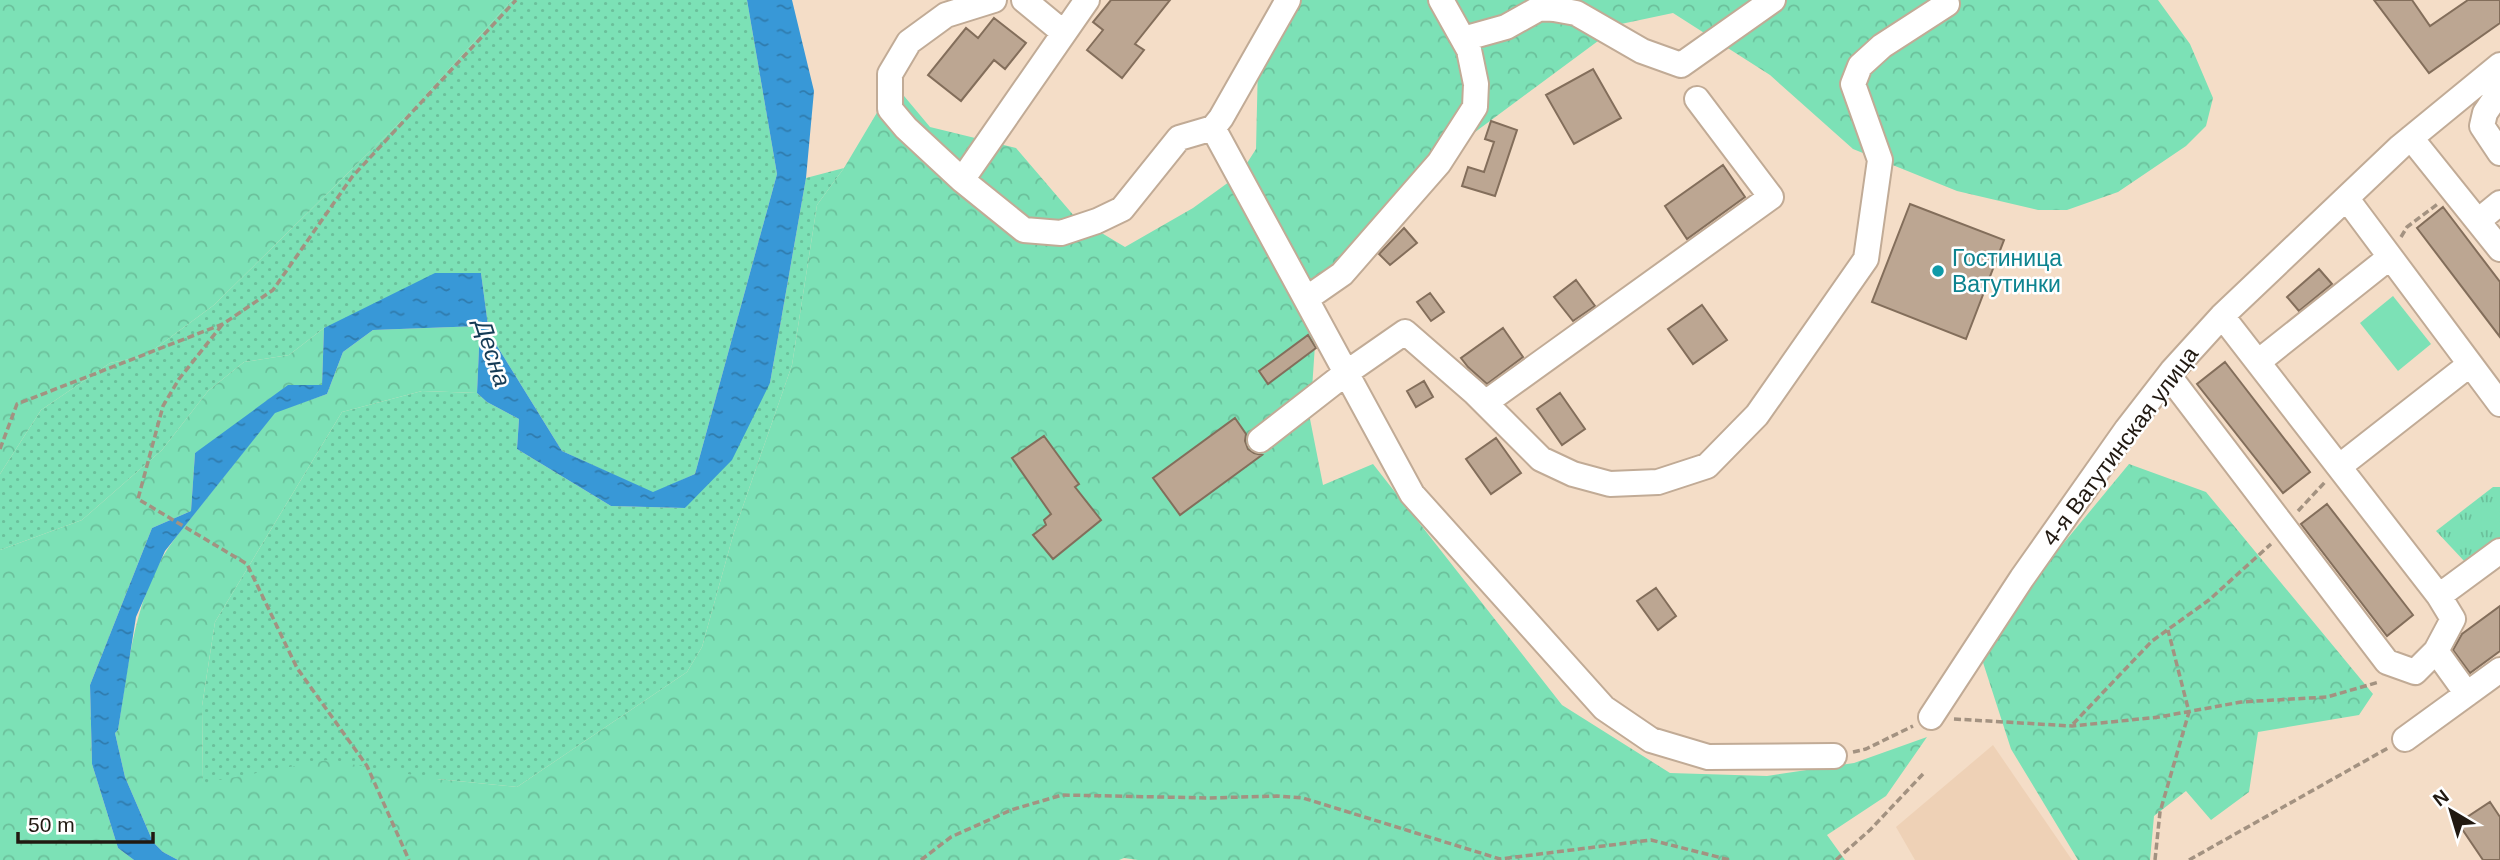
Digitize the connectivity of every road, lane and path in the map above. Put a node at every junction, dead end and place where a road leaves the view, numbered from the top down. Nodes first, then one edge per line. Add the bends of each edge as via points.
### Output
1 (516, 0) edge
2 (995, 0) edge
3 (1024, 0) edge
4 (1087, 0) edge
5 (1288, 0) edge
6 (1441, 0) edge
7 (1773, 0) edge
8 (1947, 4) dead end
9 (1064, 33) junction
10 (1463, 39) junction
11 (2500, 65) edge
12 (2500, 91) edge
13 (1697, 99) dead end
14 (1213, 128) junction
15 (2411, 138) junction
16 (2500, 153) edge
17 (962, 180) junction
18 (2445, 198) dead end
19 (2347, 199) junction
20 (2500, 203) edge
21 (2478, 221) junction
22 (2500, 249) edge
23 (2394, 250) junction
24 (1306, 299) junction
25 (2222, 316) junction
26 (223, 324) junction
27 (2259, 362) junction
28 (2469, 365) junction
29 (1346, 373) junction
30 (2169, 376) junction
31 (1485, 403) junction
32 (2500, 404) edge
33 (1261, 440) dead end
34 (0, 449) edge
35 (2340, 466) junction
36 (2283, 528) junction
37 (2500, 551) edge
38 (2440, 596) junction
39 (2168, 630) junction
40 (2435, 651) junction
41 (2500, 670) edge
42 (2415, 672) junction
43 (2467, 694) junction
44 (2189, 712) junction
45 (1931, 717) junction
46 (2072, 726) junction
47 (2405, 739) joint
48 (1834, 757) joint
49 (1923, 774) dead end
50 (409, 860) edge
51 (920, 860) edge
52 (1730, 860) edge
53 (1836, 860) edge
54 (2155, 860) edge
55 (2189, 860) edge

1 - 26 path via 352,177 273,290
2 - 17 street via 946,15 909,42 890,74 890,109
3 - 9 street
4 - 9 street
5 - 14 street
6 - 10 street
7 - 10 street via 1681,65 1642,51 1576,13 1540,8 1506,27
8 - 31 street via 1860,65 1853,84 1880,160 1866,258 1757,415 1707,466 1658,482 1610,484 1573,474 1541,459
9 - 17 street
10 - 24 street via 1476,84 1475,107 1439,163 1342,274
11 - 15 street, 4-я Ватутинская улица
12 - 16 street via 2482,126
13 - 31 street via 1771,197
14 - 17 street via 1179,138 1122,209 1061,233 1024,230
14 - 24 street
15 - 19 street, 4-я Ватутинская улица
15 - 21 street
18 - 23 path via 2407,227
19 - 23 street
19 - 25 street, 4-я Ватутинская улица
20 - 21 street
21 - 22 street
23 - 27 street
23 - 28 street
24 - 29 street
25 - 27 street
25 - 30 street, 4-я Ватутинская улица
26 - 34 path via 17,404
26 - 50 path via 163,406 138,499 247,564 297,668 367,766
27 - 35 street
28 - 32 street
28 - 35 street
29 - 31 street via 1405,332
29 - 33 street
29 - 48 street via 1412,494 1604,708 1651,740 1707,757
30 - 36 street
30 - 45 street, 4-я Ватутинская улица via 2038,555
35 - 36 path
35 - 38 street
36 - 39 path via 2267,550
36 - 42 street via 2387,662
37 - 38 street
38 - 40 street via 2453,619
39 - 44 path
39 - 46 path
40 - 42 street
40 - 43 street
41 - 43 street
42 - 44 path via 2327,697 2241,702
43 - 47 street
44 - 46 path
44 - 54 path via 2160,812
45 - 46 path
45 - 48 path via 1866,749
47 - 55 path
49 - 53 path
51 - 52 path via 951,836 1062,794 1303,798 1500,859 1651,840

